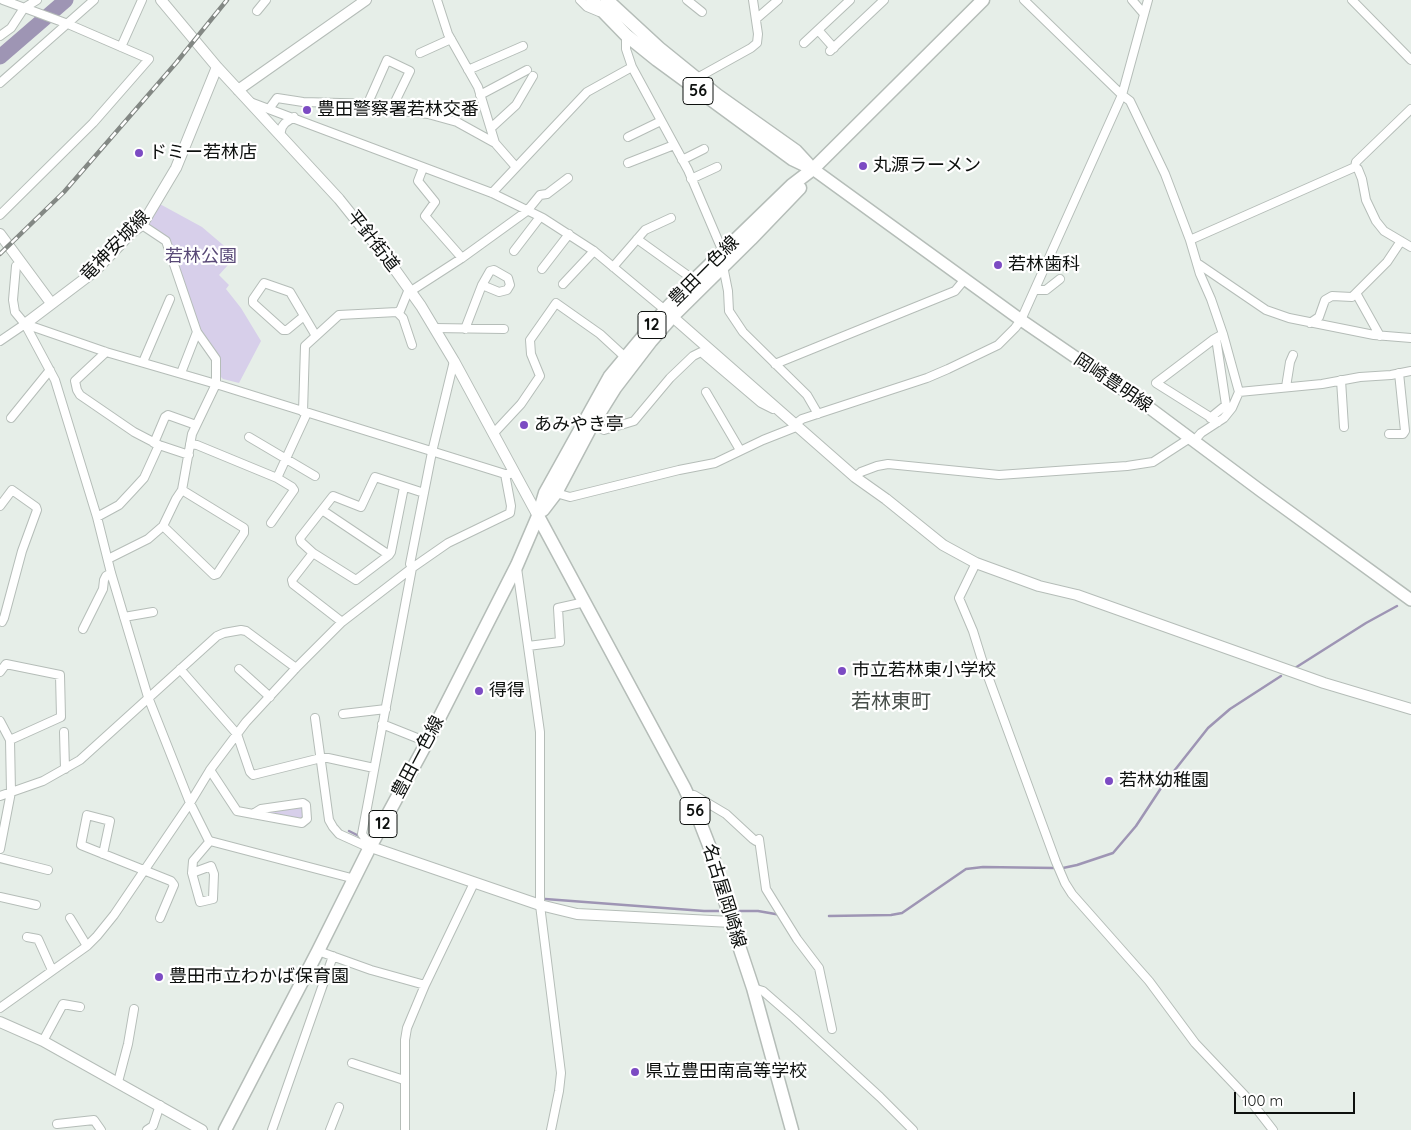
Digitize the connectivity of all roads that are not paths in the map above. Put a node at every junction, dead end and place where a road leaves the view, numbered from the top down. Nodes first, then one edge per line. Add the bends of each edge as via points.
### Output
1 (3, 0) edge
2 (37, 0) edge
3 (94, 0) edge
4 (142, 0) edge
5 (161, 0) edge
6 (266, 0) edge
7 (366, 0) edge
8 (436, 0) edge
9 (580, 0) edge
10 (592, 0) edge
11 (687, 0) edge
12 (753, 0) edge
13 (778, 0) edge
14 (850, 0) edge
15 (884, 0) edge
16 (983, 0) edge
17 (1024, 0) edge
18 (1132, 0) edge
19 (1352, 0) edge
20 (1148, 1) edge
21 (612, 4) edge
22 (26, 9) junction
23 (257, 11) dead end
24 (702, 12) dead end
25 (1144, 14) junction
26 (756, 19) junction
27 (66, 23) junction
28 (818, 30) junction
29 (626, 35) junction
30 (0, 36) edge
31 (451, 39) junction
32 (804, 43) dead end
33 (523, 46) dead end
34 (121, 47) junction
35 (420, 53) dead end
36 (1411, 60) edge
37 (217, 67) junction
38 (632, 67) junction
39 (468, 70) junction
40 (697, 78) junction
41 (0, 83) edge
42 (238, 90) junction
43 (480, 95) junction
44 (1122, 95) junction
45 (249, 101) junction
46 (368, 103) junction
47 (392, 108) junction
48 (269, 109) junction
49 (1411, 109) edge
50 (294, 117) junction
51 (661, 121) junction
52 (491, 128) junction
53 (280, 135) junction
54 (628, 137) dead end
55 (495, 143) junction
56 (674, 145) junction
57 (704, 149) dead end
58 (682, 160) junction
59 (628, 163) dead end
60 (516, 167) junction
61 (1355, 167) junction
62 (423, 168) junction
63 (717, 168) dead end
64 (813, 170) junction
65 (568, 178) dead end
66 (691, 179) junction
67 (492, 193) junction
68 (527, 211) junction
69 (0, 215) edge
70 (540, 217) junction
71 (671, 218) dead end
72 (142, 225) junction
73 (0, 234) edge
74 (569, 234) junction
75 (637, 239) junction
76 (1190, 240) junction
77 (1401, 241) junction
78 (1411, 247) edge
79 (514, 251) dead end
80 (594, 251) junction
81 (723, 252) junction
82 (462, 258) junction
83 (1197, 263) junction
84 (16, 266) dead end
85 (723, 266) junction
86 (613, 267) junction
87 (542, 269) dead end
88 (965, 279) junction
89 (1060, 279) dead end
90 (694, 280) junction
91 (563, 284) dead end
92 (482, 285) dead end
93 (410, 290) junction
94 (1034, 290) junction
95 (1356, 294) junction
96 (170, 299) dead end
97 (52, 303) junction
98 (397, 312) junction
99 (668, 313) junction
100 (304, 316) junction
101 (1021, 320) junction
102 (1310, 322) junction
103 (24, 324) junction
104 (434, 328) junction
105 (465, 329) junction
106 (504, 329) dead end
107 (197, 332) junction
108 (316, 336) junction
109 (1220, 336) junction
110 (1380, 336) junction
111 (1411, 338) edge
112 (0, 341) edge
113 (412, 344) dead end
114 (106, 352) junction
115 (1293, 355) dead end
116 (625, 357) junction
117 (454, 361) junction
118 (142, 362) junction
119 (775, 364) junction
120 (50, 370) junction
121 (1411, 371) edge
122 (180, 373) junction
123 (1399, 373) junction
124 (1341, 380) junction
125 (216, 384) junction
126 (1286, 387) junction
127 (706, 392) dead end
128 (1239, 392) junction
129 (305, 412) junction
130 (781, 413) junction
131 (818, 414) junction
132 (11, 418) dead end
133 (1210, 418) junction
134 (1218, 422) junction
135 (196, 425) junction
136 (592, 425) junction
137 (795, 426) junction
138 (1344, 426) dead end
139 (494, 434) junction
140 (1389, 434) dead end
141 (249, 437) dead end
142 (1192, 439) junction
143 (156, 444) junction
144 (190, 444) junction
145 (740, 450) junction
146 (432, 452) junction
147 (189, 455) junction
148 (286, 458) junction
149 (510, 474) junction
150 (315, 476) dead end
151 (855, 477) junction
152 (277, 478) junction
153 (404, 487) junction
154 (182, 490) junction
155 (424, 493) junction
156 (556, 493) junction
157 (0, 506) edge
158 (322, 510) junction
159 (97, 516) junction
160 (538, 516) junction
161 (271, 523) dead end
162 (164, 526) junction
163 (313, 553) junction
164 (389, 555) junction
165 (108, 559) junction
166 (976, 564) junction
167 (517, 565) junction
168 (412, 568) junction
169 (111, 573) junction
170 (1411, 600) edge
171 (585, 602) junction
172 (153, 612) dead end
173 (124, 617) junction
174 (342, 622) junction
175 (1, 623) edge
176 (83, 629) dead end
177 (528, 646) junction
178 (296, 668) junction
179 (180, 669) junction
180 (239, 669) dead end
181 (0, 672) edge
182 (270, 697) junction
183 (148, 698) junction
184 (386, 709) junction
185 (1411, 709) edge
186 (343, 714) dead end
187 (315, 718) dead end
188 (0, 721) edge
189 (382, 724) junction
190 (64, 732) dead end
191 (237, 734) junction
192 (10, 740) junction
193 (426, 742) junction
194 (321, 758) junction
195 (374, 768) junction
196 (65, 769) junction
197 (210, 770) junction
198 (11, 792) junction
199 (0, 796) edge
200 (688, 796) junction
201 (190, 803) junction
202 (253, 814) junction
203 (210, 841) junction
204 (370, 848) junction
205 (0, 849) edge
206 (103, 854) junction
207 (0, 858) edge
208 (48, 870) dead end
209 (144, 870) junction
210 (192, 873) junction
211 (355, 879) junction
212 (474, 883) junction
213 (0, 896) edge
214 (36, 905) dead end
215 (540, 905) junction
216 (70, 918) dead end
217 (160, 918) dead end
218 (731, 922) junction
219 (27, 937) dead end
220 (87, 946) junction
221 (318, 951) junction
222 (333, 956) junction
223 (52, 970) junction
224 (425, 985) junction
225 (752, 988) junction
226 (80, 1007) dead end
227 (0, 1008) edge
228 (134, 1009) dead end
229 (0, 1022) edge
230 (832, 1029) dead end
231 (43, 1041) junction
232 (352, 1063) dead end
233 (404, 1080) junction
234 (118, 1082) junction
235 (160, 1105) junction
236 (339, 1107) dead end
237 (57, 1124) dead end
238 (101, 1130) edge
239 (147, 1130) edge
240 (202, 1130) edge
241 (225, 1130) edge
242 (272, 1130) edge
243 (330, 1130) edge
244 (405, 1130) edge
245 (551, 1130) edge
246 (792, 1130) edge
247 (913, 1130) edge
248 (1273, 1130) edge

1 - 22 street
2 - 22 street
3 - 27 street
4 - 34 street
5 - 37 street, 平針街道
6 - 23 street
7 - 42 street
8 - 31 street
9 - 21 street via 587,6
10 - 21 main road, 56
11 - 24 street
12 - 26 street
13 - 26 street
14 - 28 street
15 - 28 street via 832,49
16 - 64 main road, 豊田一色線 / 12
17 - 44 street
18 - 25 street
19 - 36 street
20 - 25 street
21 - 29 main road, 56
21 - 40 main road, 56
22 - 27 street
22 - 30 street
25 - 44 street
26 - 40 street via 758,34 751,48
27 - 34 street
27 - 41 street
28 - 32 street
29 - 38 street via 626,49
29 - 64 main road, 56 via 784,154
31 - 35 street
31 - 39 street
33 - 39 street
34 - 69 street via 149,59 93,123
37 - 42 street, 平針街道
37 - 72 street, 竜神安城線 via 176,168
38 - 51 street
38 - 60 street via 587,92
39 - 43 street
40 - 64 main road, 56 via 796,151
42 - 45 street, 平針街道
43 - 52 street
43 - 52 street via 530,73 516,105
44 - 76 street via 1130,101 1161,165
44 - 94 street
45 - 48 street
45 - 53 street, 平針街道
46 - 47 street
46 - 47 street via 387,60 410,71
46 - 48 street via 303,102 277,98
47 - 55 street via 456,122
48 - 50 street
49 - 61 street via 1356,162
50 - 53 street via 285,122
50 - 62 street
51 - 54 street
51 - 56 street
52 - 55 street
53 - 93 street, 平針街道 via 364,228
55 - 60 street
56 - 58 street
56 - 59 street
57 - 58 street
58 - 66 street
60 - 67 street
61 - 76 street
61 - 77 street via 1376,221 1384,231
62 - 67 street
62 - 82 street via 418,181 435,202 425,216
63 - 66 street
64 - 81 main road, 豊田一色線 / 12 via 792,185
64 - 85 main road, 豊田一色線 / 12 via 799,190
64 - 88 main road, 岡崎豊明線
65 - 68 street via 547,194 540,195
66 - 81 street
67 - 68 street
68 - 70 street
68 - 82 street
70 - 74 street
70 - 79 street
71 - 75 street via 645,230
72 - 97 street, 竜神安城線 via 95,271
72 - 107 street via 166,241
73 - 97 street
74 - 80 street
74 - 87 street
75 - 86 street
75 - 90 street
76 - 83 street
77 - 78 street
77 - 95 street via 1388,262
80 - 86 street
80 - 91 street
81 - 90 main road, 豊田一色線 / 12
82 - 93 street
83 - 102 street via 1266,310
83 - 109 street
84 - 103 street via 13,300 15,312
85 - 99 main road, 豊田一色線 / 12
85 - 119 street via 729,311 743,332
86 - 99 street
88 - 101 main road, 岡崎豊明線
88 - 119 street via 955,291
89 - 94 street via 1046,290
90 - 99 main road, 豊田一色線 / 12
92 - 105 street
93 - 98 street
93 - 104 street, 平針街道
94 - 101 street
95 - 102 street via 1352,298 1332,296 1325,300 1319,317
95 - 110 street
96 - 118 street
97 - 103 street, 竜神安城線
98 - 108 street via 339,315
98 - 113 street via 403,318
99 - 116 main road, 豊田一色線 / 12
99 - 130 street
99 - 136 main road, 豊田一色線 / 12
100 - 100 street via 290,292 264,283 252,300 284,330
100 - 108 street
101 - 131 street via 998,345 983,353 927,378
101 - 142 main road, 岡崎豊明線
102 - 110 street
103 - 112 street, 竜神安城線
103 - 114 street
103 - 120 street
104 - 105 street
104 - 117 street, 平針街道
105 - 106 street
107 - 122 street
107 - 125 street via 216,360
108 - 129 street via 305,346
109 - 128 street
109 - 133 street via 1226,405
109 - 133 street via 1156,383
110 - 111 street
114 - 118 street
114 - 143 street via 75,381 77,390 103,411
115 - 126 street
116 - 139 street via 600,334 556,303 530,340 531,354 540,376 521,404
116 - 160 main road, 豊田一色線 / 12 via 610,376 545,493
117 - 139 street, 平針街道
117 - 146 street
118 - 122 street
119 - 131 street via 807,395
120 - 132 street
120 - 159 street
121 - 123 street
122 - 125 street
123 - 124 street
123 - 140 street via 1405,431 1403,434
124 - 126 street
124 - 138 street
125 - 129 street
125 - 135 street
126 - 128 street
127 - 145 street
128 - 134 street via 1232,408
129 - 146 street
129 - 148 street
130 - 136 street via 761,403 701,352 670,378 634,421 604,430
130 - 137 street
131 - 137 street via 802,419
133 - 134 street
134 - 142 street
135 - 143 street via 168,415
135 - 144 street
136 - 156 main road, 豊田一色線 / 12
137 - 145 street
137 - 151 street
139 - 149 street, 平針街道
141 - 148 street
142 - 151 street via 1153,462 1127,466 999,474 888,464
142 - 170 main road, 岡崎豊明線
143 - 147 street
143 - 159 street via 144,478 119,505
144 - 147 street
144 - 152 street
145 - 156 street via 715,463 570,497
146 - 149 street
146 - 155 street
147 - 154 street
148 - 150 street
148 - 152 street
149 - 160 street, 平針街道
149 - 168 street via 510,513 448,544
151 - 166 street via 943,545
152 - 161 street via 294,490
153 - 155 street
153 - 158 street via 375,477 361,507 333,496
153 - 164 street
154 - 162 street
154 - 162 street via 244,528 244,533 214,575
155 - 168 street via 410,564
156 - 160 main road, 豊田一色線 / 12
157 - 175 street via 12,490 37,510
158 - 163 street via 300,539
158 - 164 street
159 - 165 street
160 - 167 main road, 豊田一色線 / 12
160 - 171 main road, 名古屋岡崎線 / 56
162 - 165 street
163 - 164 street via 356,580
163 - 174 street via 292,580 293,584
165 - 169 street
166 - 185 street via 1039,586 1077,595 1324,684
166 - 248 street via 959,598 1066,883 1072,894 1149,981 1195,1043
167 - 177 street
167 - 193 main road, 豊田一色線 / 12
168 - 174 street
168 - 184 street
169 - 173 street
169 - 176 street via 106,576
171 - 177 street via 558,608 560,642
171 - 200 main road, 名古屋岡崎線 / 56
172 - 173 street
173 - 183 street
174 - 178 street
177 - 215 street via 540,732
178 - 179 street via 241,630 217,636
178 - 182 street
179 - 183 street
179 - 191 street
180 - 182 street
181 - 192 street via 6,664 60,675 61,717
182 - 191 street
183 - 196 street via 80,760
183 - 201 street
184 - 186 street
184 - 189 street
187 - 194 street
188 - 192 street
189 - 193 street
189 - 195 street
190 - 196 street
191 - 194 street via 253,775
191 - 197 street
192 - 198 street
193 - 204 main road, 豊田一色線 / 12
194 - 195 street
194 - 204 street via 328,820 339,834
195 - 204 street via 362,834
196 - 198 street
197 - 201 street
197 - 202 street via 234,808
198 - 199 street
198 - 205 street
200 - 218 main road, 名古屋岡崎線 / 56 via 712,853
200 - 230 street via 694,795 726,814 753,840 759,839 766,889 797,940 819,968
201 - 203 street
201 - 209 street
202 - 202 street via 302,822 307,819 303,803 261,809
203 - 210 street via 194,861
203 - 211 street
204 - 211 main road, 豊田一色線 / 12
204 - 212 street
206 - 206 street via 81,845 87,815 110,821
206 - 209 street
207 - 208 street
209 - 217 street via 171,881 174,886
209 - 220 street via 105,928
210 - 210 street via 200,902 213,899 214,874 211,866
211 - 221 main road, 豊田一色線 / 12
212 - 215 street
212 - 224 street
213 - 214 street
215 - 218 street via 588,916
215 - 245 street via 561,1073
216 - 220 street
218 - 225 main road, 名古屋岡崎線 / 56
219 - 223 street via 38,939
220 - 223 street
221 - 222 street
221 - 241 main road, 豊田一色線 / 12
222 - 224 street
222 - 242 street
223 - 227 street
224 - 233 street via 407,1028
225 - 246 main road, 名古屋岡崎線 / 56
225 - 247 street via 763,991 794,1018
226 - 231 street via 63,1004
228 - 234 street
229 - 231 street
231 - 234 street
232 - 233 street
233 - 244 street
234 - 235 street
235 - 239 street via 153,1126
235 - 240 street
236 - 243 street
237 - 238 street via 94,1120

